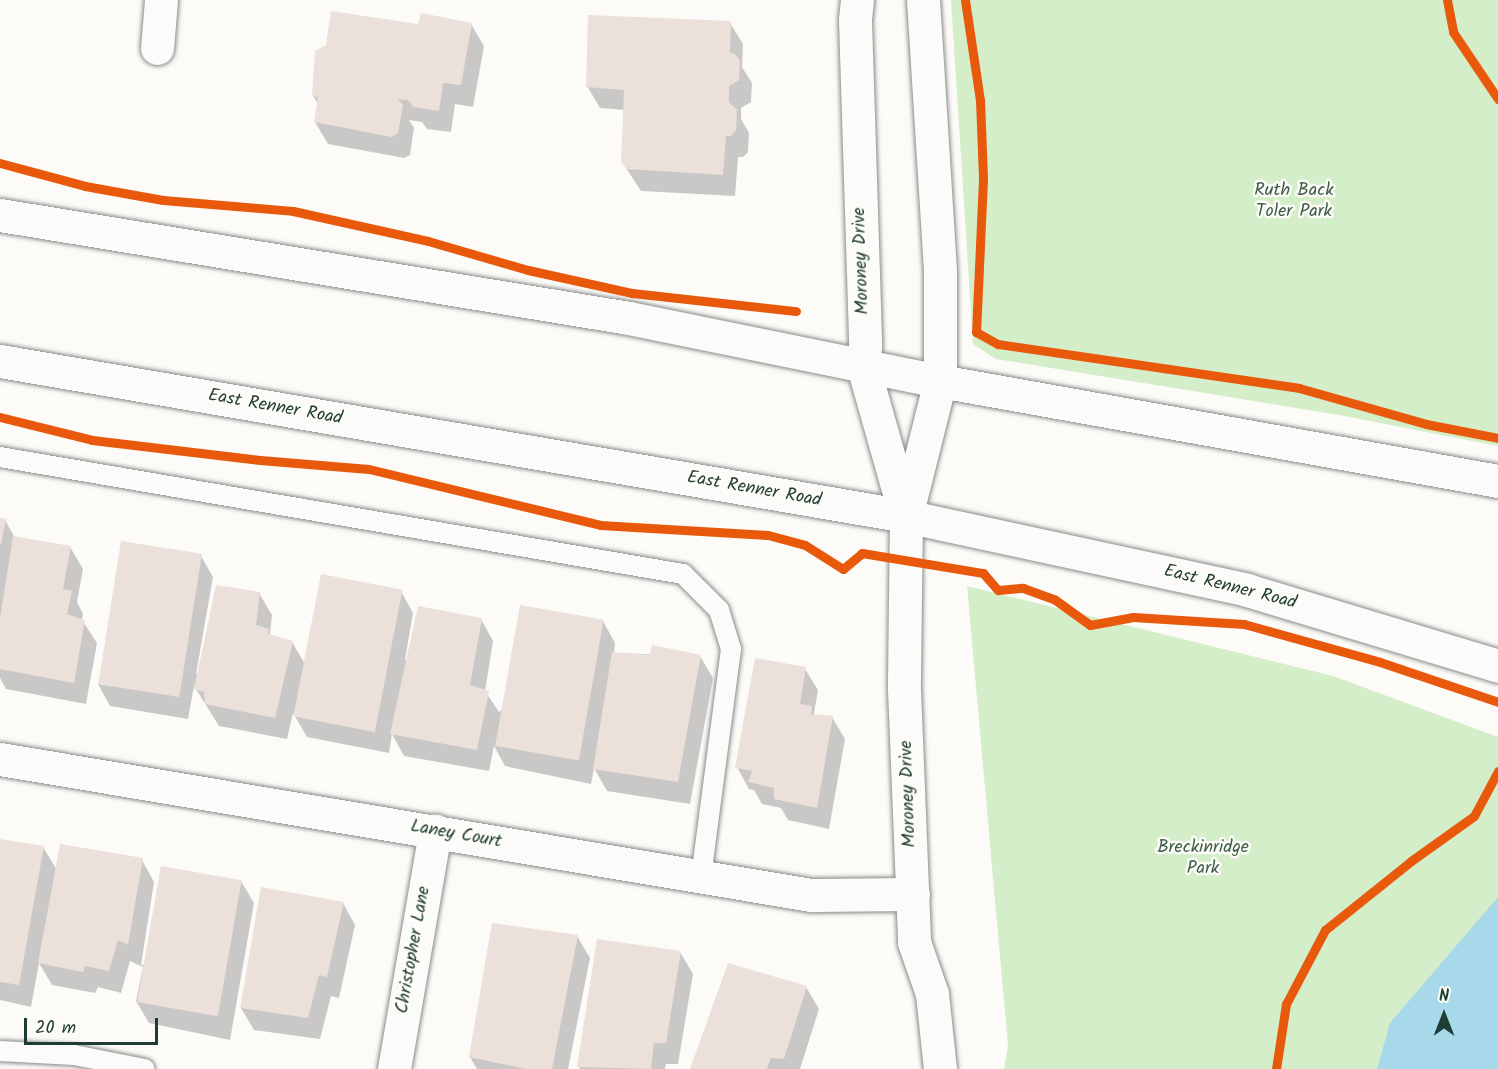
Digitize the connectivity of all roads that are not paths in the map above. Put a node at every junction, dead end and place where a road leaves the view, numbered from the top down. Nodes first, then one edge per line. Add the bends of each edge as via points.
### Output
1 (160, 0) edge
2 (857, 0) edge
3 (923, 0) edge
4 (157, 48) dead end
5 (0, 215) edge
6 (0, 361) edge
7 (863, 366) junction
8 (940, 381) junction
9 (0, 457) edge
10 (1498, 481) edge
11 (906, 516) junction
12 (1498, 666) edge
13 (0, 759) edge
14 (435, 831) junction
15 (701, 876) junction
16 (913, 894) junction
17 (0, 1051) edge
18 (145, 1069) edge
19 (394, 1069) edge
20 (940, 1069) edge

1 - 4 main road
2 - 7 main road, Moroney Drive
3 - 8 main road, Moroney Drive via 940,272
5 - 7 main road via 629,318
6 - 11 main road, East Renner Road
7 - 8 main road
7 - 11 main road, Moroney Drive
8 - 10 main road
8 - 11 main road, Moroney Drive
9 - 15 lane via 683,574 720,610 731,649
11 - 12 main road, East Renner Road via 1247,590
11 - 16 main road, Moroney Drive via 904,689
13 - 14 main road, Laney Court
14 - 15 main road, Laney Court
14 - 19 main road, Christopher Lane
15 - 16 main road, Laney Court via 811,895
16 - 20 main road, Moroney Drive via 914,942 932,994
17 - 18 lane via 74,1055

